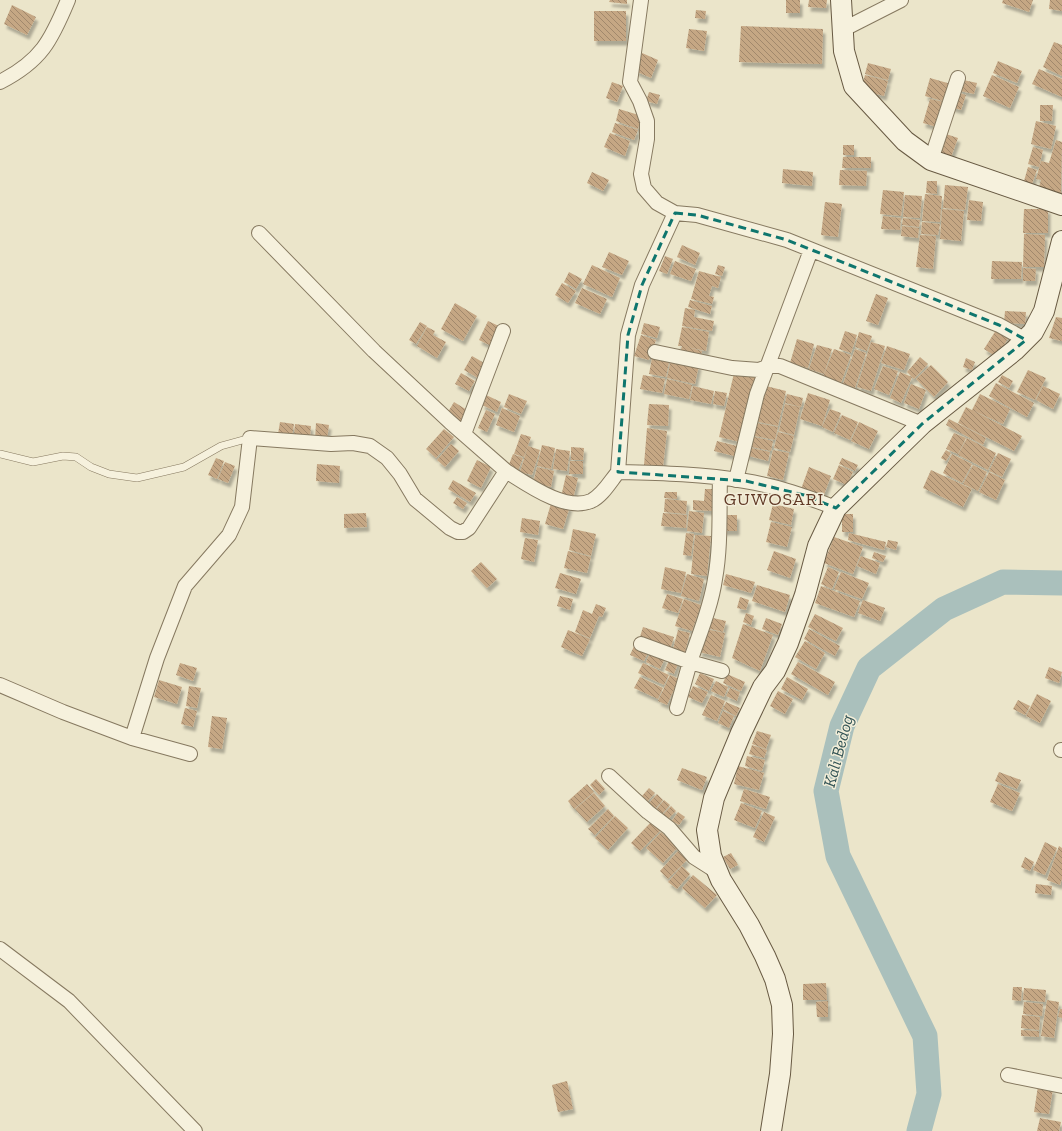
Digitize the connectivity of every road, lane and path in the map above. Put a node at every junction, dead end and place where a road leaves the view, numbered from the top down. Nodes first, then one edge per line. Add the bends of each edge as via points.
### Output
1 (68, 0) edge
2 (641, 0) edge
3 (841, 0) edge
4 (901, 0) edge
5 (842, 30) junction
6 (958, 78) dead end
7 (0, 82) edge
8 (930, 160) junction
9 (1062, 205) edge
10 (675, 213) junction
11 (259, 234) dead end
12 (1062, 240) edge
13 (811, 250) junction
14 (1056, 291) edge
15 (503, 331) dead end
16 (1026, 340) junction
17 (655, 352) dead end
18 (769, 366) junction
19 (922, 424) junction
20 (464, 434) junction
21 (250, 438) junction
22 (0, 454) edge
23 (506, 470) junction
24 (618, 472) junction
25 (720, 478) junction
26 (736, 480) junction
27 (836, 508) junction
28 (641, 644) dead end
29 (690, 662) junction
30 (722, 672) dead end
31 (0, 685) edge
32 (677, 708) dead end
33 (132, 738) junction
34 (190, 754) dead end
35 (609, 776) dead end
36 (716, 871) junction
37 (0, 949) edge
38 (1008, 1075) dead end
39 (1062, 1086) edge
40 (196, 1131) edge
41 (771, 1131) edge

1 - 7 street via 57,28 36,58
2 - 10 street via 630,79 647,121 647,139 641,174 644,188 657,203
3 - 5 main road
4 - 5 street
5 - 8 main road via 844,51 854,86 905,141
6 - 8 street
8 - 9 main road
10 - 13 street via 697,215 787,240
10 - 24 street via 642,285 628,335
11 - 20 street via 374,351
12 - 14 main road
13 - 16 street via 999,325
13 - 18 street
14 - 16 main road
15 - 20 street
16 - 19 main road
17 - 18 street via 732,368 759,370
18 - 19 street via 780,366
18 - 26 street via 757,394
19 - 27 main road
20 - 23 street
21 - 22 lane via 221,446 184,467 137,478 109,474 91,468 76,457 63,456 33,462
21 - 23 street via 370,446 387,458 415,499 458,532 469,528
21 - 33 street via 242,507 229,535 185,586 157,658
23 - 24 street via 555,499 580,504 591,501 601,494
24 - 25 street
25 - 26 street
25 - 29 street via 719,547 715,580
26 - 27 street via 784,490
27 - 36 main road via 818,546 803,602 788,643 741,733 714,798 709,818 708,841
28 - 29 street
29 - 30 street
29 - 32 street
31 - 33 street
33 - 34 street
35 - 36 street via 669,828 694,857
36 - 41 main road via 765,956 776,979 782,1005 780,1074
37 - 40 street via 69,1001
38 - 39 street

